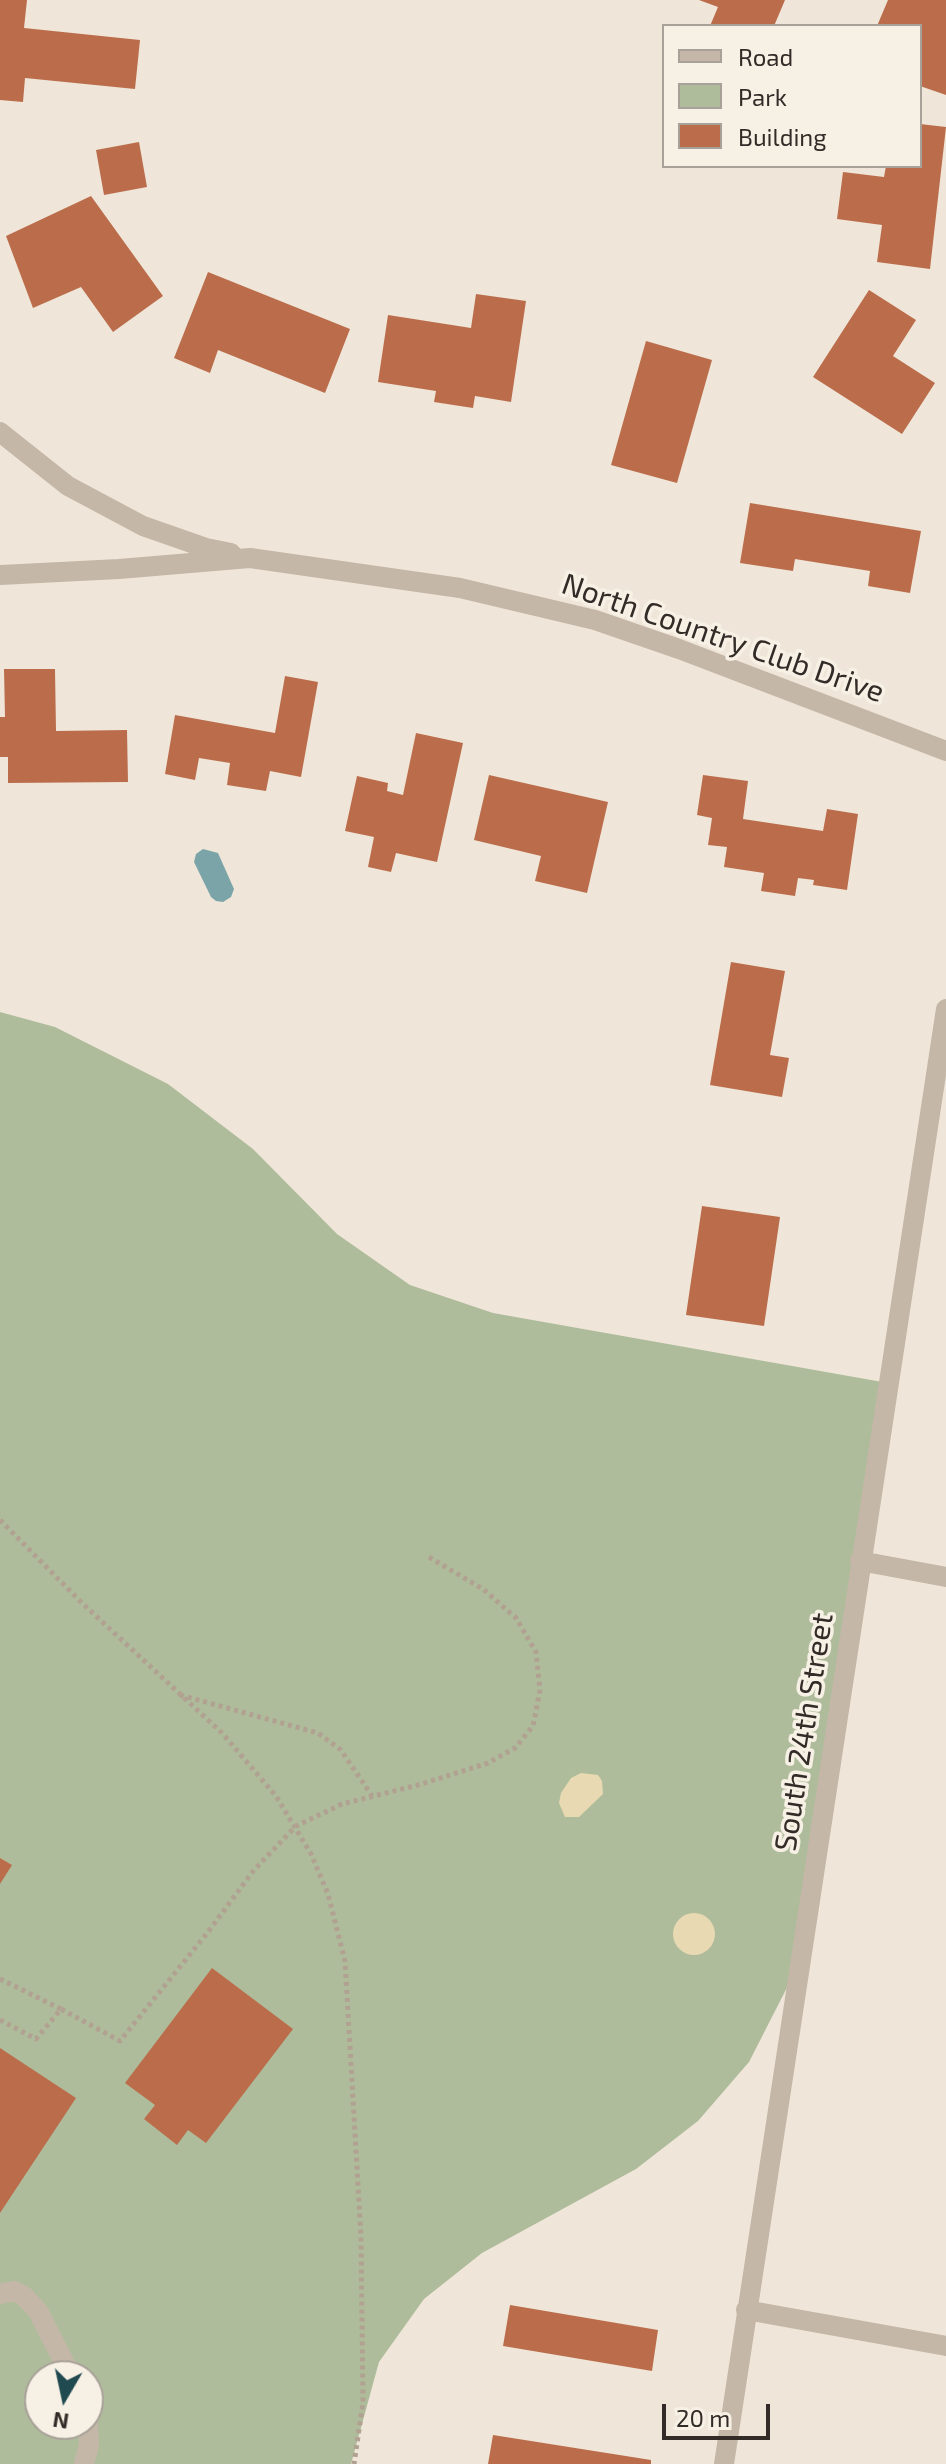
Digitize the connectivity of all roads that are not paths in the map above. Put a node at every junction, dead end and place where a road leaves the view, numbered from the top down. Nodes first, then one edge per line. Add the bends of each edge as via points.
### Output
1 (0, 432) edge
2 (250, 558) junction
3 (0, 575) edge
4 (946, 751) edge
5 (946, 1009) edge
6 (860, 1561) junction
7 (946, 1577) edge
8 (0, 2294) edge
9 (746, 2310) junction
10 (946, 2346) edge
11 (63, 2360) edge
12 (89, 2440) edge
13 (84, 2464) edge
14 (724, 2464) edge

1 - 2 street via 68,486 143,526
2 - 3 street, North Country Club Drive
2 - 4 street, North Country Club Drive via 460,588 595,620
5 - 6 street, South 24th Street
6 - 7 street
6 - 9 street, South 24th Street
8 - 11 street via 14,2291 24,2296 38,2311
9 - 10 street
9 - 14 street, South 24th Street
12 - 13 street

